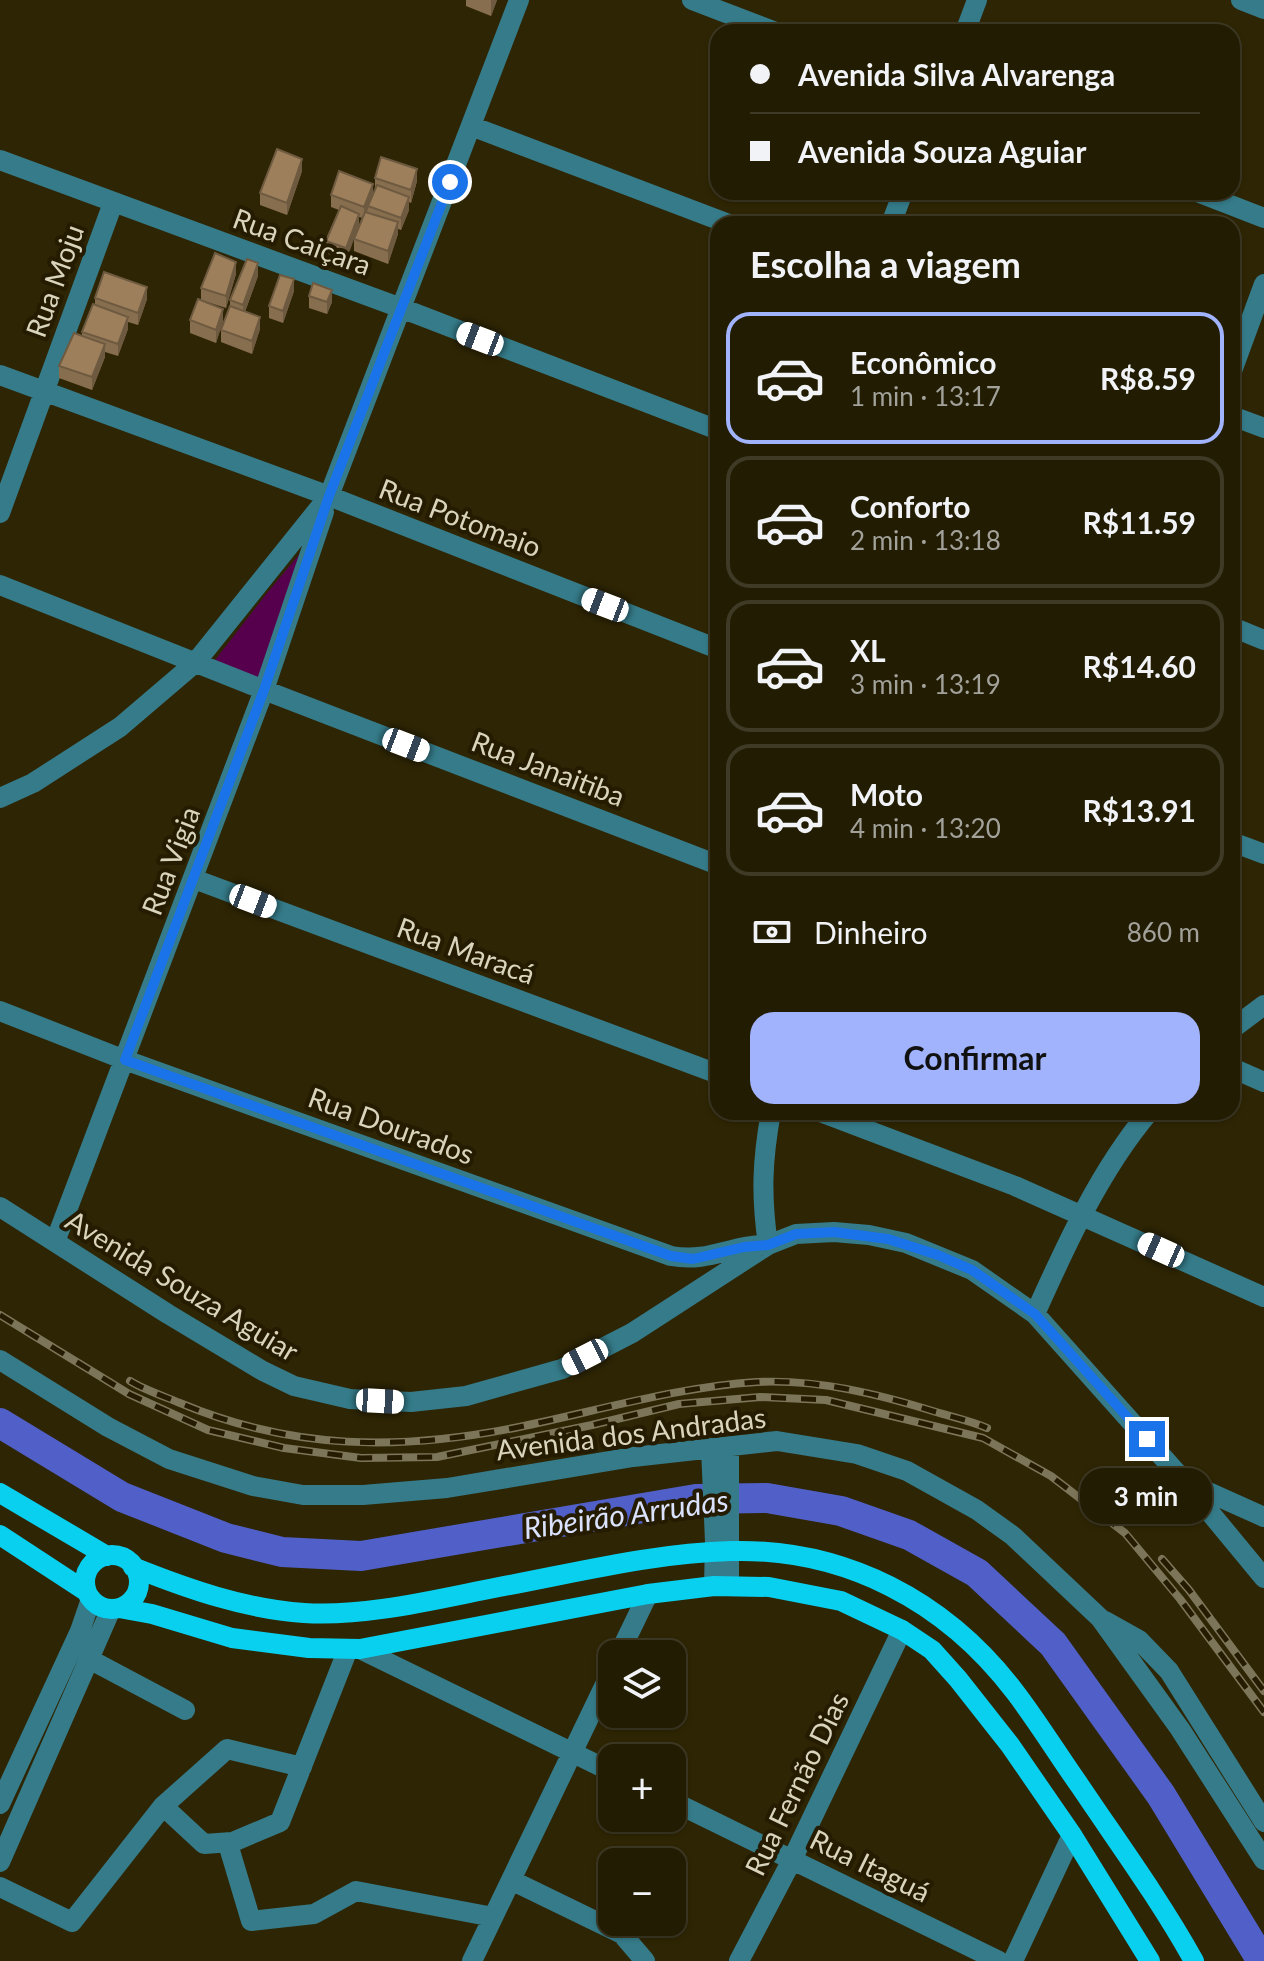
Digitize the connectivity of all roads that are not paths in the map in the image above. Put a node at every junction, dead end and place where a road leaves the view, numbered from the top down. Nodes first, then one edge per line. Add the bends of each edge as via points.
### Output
1 (519, 0) edge
2 (692, 0) edge
3 (977, 0) edge
4 (1241, 0) edge
5 (1264, 9) edge
6 (755, 24) edge
7 (968, 24) edge
8 (471, 126) junction
9 (0, 160) edge
10 (1218, 200) edge
11 (113, 203) junction
12 (710, 217) edge
13 (1264, 218) edge
14 (1264, 284) edge
15 (401, 308) junction
16 (1240, 349) edge
17 (0, 375) edge
18 (43, 392) junction
19 (1240, 419) edge
20 (710, 427) edge
21 (1264, 428) edge
22 (329, 496) junction
23 (0, 513) edge
24 (0, 585) edge
25 (1240, 630) edge
26 (1264, 640) edge
27 (710, 646) edge
28 (195, 663) junction
29 (264, 690) junction
30 (0, 798) edge
31 (1240, 845) edge
32 (1264, 854) edge
33 (710, 862) edge
34 (194, 879) junction
35 (1264, 1005) edge
36 (0, 1011) edge
37 (1240, 1023) edge
38 (125, 1060) junction
39 (710, 1071) edge
40 (1240, 1072) edge
41 (1264, 1082) edge
42 (770, 1120) edge
43 (842, 1120) edge
44 (1142, 1120) edge
45 (0, 1207) edge
46 (1083, 1216) junction
47 (55, 1242) junction
48 (768, 1245) junction
49 (1264, 1297) edge
50 (1035, 1314) junction
51 (0, 1360) edge
52 (720, 1455) junction
53 (1184, 1481) junction
54 (0, 1493) edge
55 (1264, 1517) edge
56 (0, 1535) edge
57 (723, 1546) junction
58 (107, 1556) junction
59 (133, 1567) junction
60 (1264, 1578) edge
61 (722, 1586) junction
62 (648, 1594) junction
63 (89, 1595) junction
64 (115, 1609) junction
65 (1100, 1618) junction
66 (902, 1630) junction
67 (626, 1640) edge
68 (345, 1652) junction
69 (89, 1659) junction
70 (598, 1699) edge
71 (185, 1710) dead end
72 (572, 1753) junction
73 (598, 1765) edge
74 (302, 1767) junction
75 (0, 1804) edge
76 (163, 1806) junction
77 (686, 1808) edge
78 (1264, 1822) edge
79 (1072, 1835) junction
80 (232, 1842) junction
81 (792, 1860) junction
82 (1264, 1860) edge
83 (0, 1862) edge
84 (511, 1880) junction
85 (0, 1887) edge
86 (493, 1917) junction
87 (472, 1961) edge
88 (645, 1961) edge
89 (739, 1961) edge
90 (999, 1961) edge
91 (1013, 1961) edge
92 (1150, 1961) edge
93 (1194, 1961) edge

1 - 8 street, Rua Vigia
2 - 6 street
3 - 7 street
4 - 5 street
8 - 12 street
8 - 15 street, Rua Vigia
9 - 11 street, Rua Caiçara
10 - 13 street
11 - 15 street, Rua Caiçara
11 - 18 street, Rua Moju
14 - 16 street
15 - 20 street, Rua Caiçara
15 - 22 street, Rua Vigia
17 - 18 street, Rua Potomaio
18 - 22 street, Rua Potomaio
18 - 23 street, Rua Moju
19 - 21 street
22 - 27 street, Rua Potomaio
22 - 28 street
22 - 29 street, Rua Vigia
24 - 28 street, Rua Janaitiba
25 - 26 street
28 - 29 street, Rua Janaitiba
28 - 30 street via 120,727 44,777
29 - 33 street, Rua Janaitiba
29 - 34 street, Rua Vigia
31 - 32 street
34 - 38 street, Rua Vigia
34 - 39 street, Rua Maracá
35 - 37 street
36 - 38 street, Rua Dourados
38 - 47 street, Rua Vigia
38 - 48 street, Rua Dourados via 671,1256 693,1259
40 - 41 street
42 - 48 street via 762,1204
43 - 46 street
44 - 46 street
45 - 47 street, Avenida Souza Aguiar
46 - 49 street
46 - 50 street
47 - 48 street, Avenida Souza Aguiar via 294,1386 350,1399 411,1402 466,1396 562,1369 632,1333
48 - 50 street, Avenida Souza Aguiar via 796,1234 834,1232 906,1243 972,1270
50 - 53 street, Avenida Souza Aguiar
51 - 52 street, Avenida dos Andradas via 169,1459 253,1486 303,1495 447,1488 633,1457
52 - 57 street
52 - 65 street, Avenida dos Andradas via 777,1441 857,1454 907,1471 1013,1536
53 - 55 street
53 - 60 street, Avenida Souza Aguiar
54 - 58 main road
56 - 63 main road
57 - 59 main road via 413,1603 305,1613 240,1604
57 - 61 street
57 - 93 main road via 844,1565 918,1600 961,1632 1014,1690
58 - 59 main road via 122,1558
58 - 63 main road via 87,1572
59 - 64 main road via 137,1591
61 - 62 main road
61 - 66 main road via 818,1595
62 - 67 street
62 - 68 main road
63 - 64 main road via 103,1608
63 - 75 street via 80,1631
64 - 68 main road via 152,1614 232,1638
64 - 69 street
65 - 78 street via 1139,1640 1169,1671
65 - 82 street, Avenida dos Andradas
66 - 79 main road via 932,1650 958,1679
66 - 81 street, Rua Fernão Dias
68 - 72 street
68 - 74 street
69 - 71 street
69 - 83 street
70 - 72 street
72 - 73 street
72 - 84 street
74 - 76 street via 227,1749
74 - 80 street via 280,1822
76 - 80 street via 204,1844
76 - 85 street via 72,1922
77 - 81 street, Rua Itaguá
79 - 91 street
79 - 92 main road
80 - 86 street via 228,1844 251,1921 314,1914 356,1891
81 - 89 street, Rua Fernão Dias
81 - 90 street, Rua Itaguá
84 - 86 street
84 - 88 street via 622,1934
86 - 87 street

